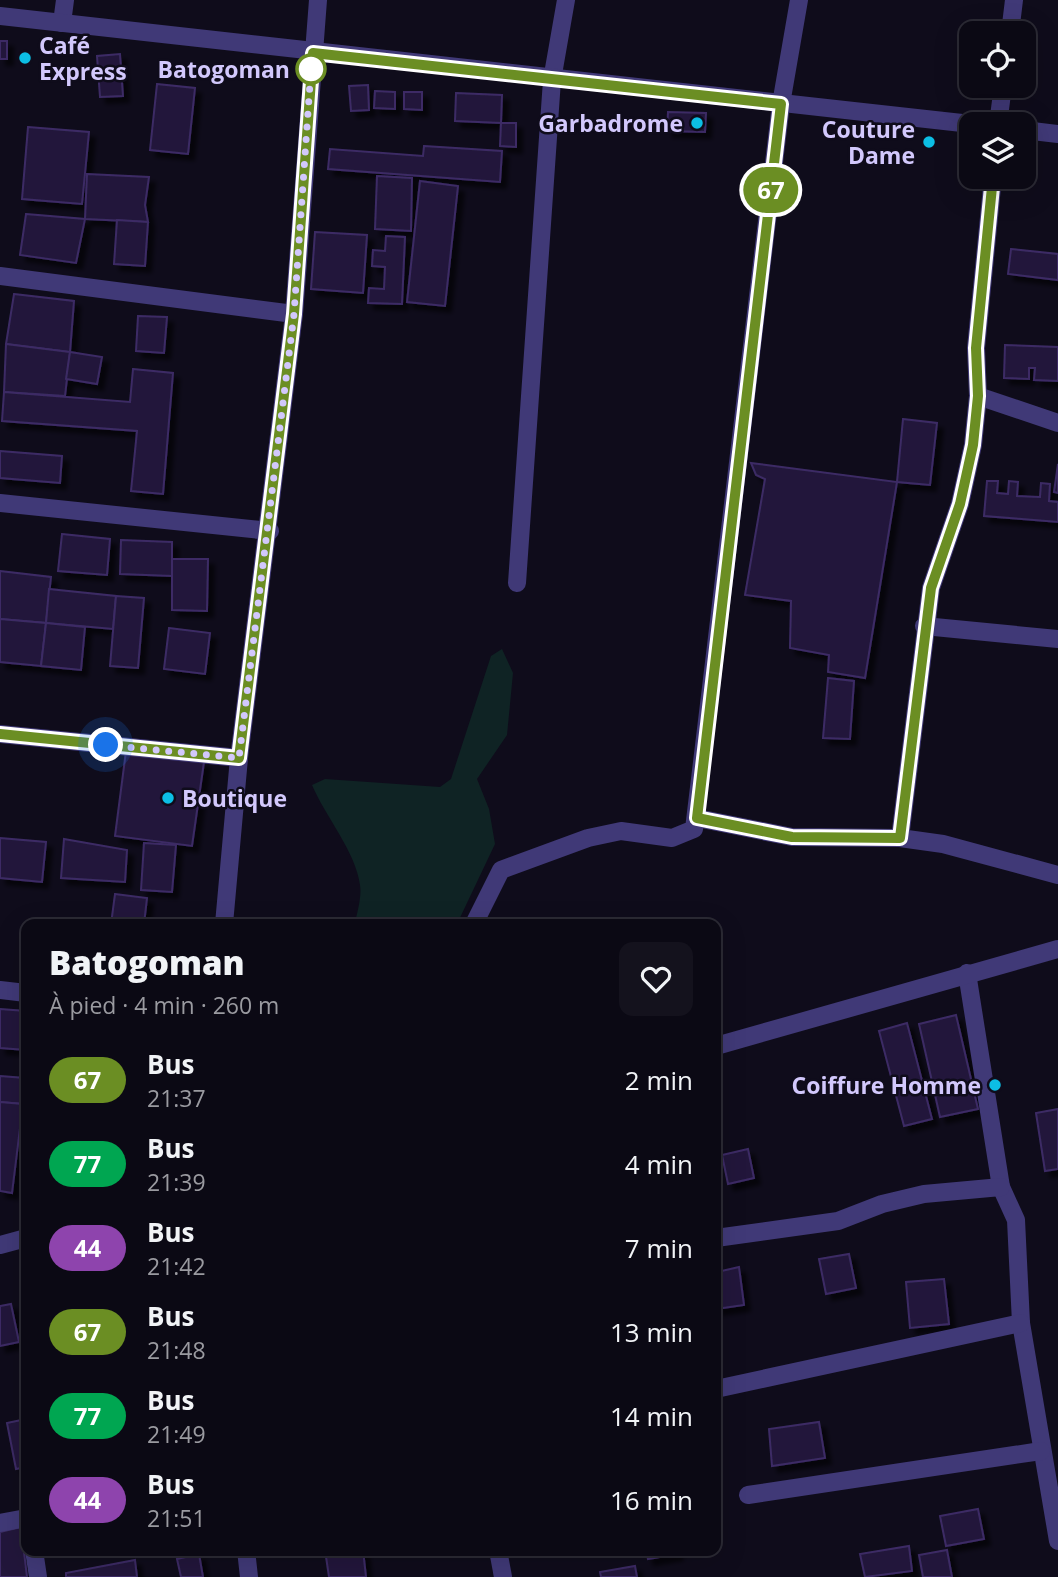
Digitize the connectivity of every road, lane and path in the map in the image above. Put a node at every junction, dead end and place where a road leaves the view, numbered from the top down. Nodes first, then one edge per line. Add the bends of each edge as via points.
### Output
1 (65, 0) edge
2 (318, 0) edge
3 (566, 0) edge
4 (799, 0) edge
5 (1014, 0) edge
6 (0, 16) edge
7 (1011, 21) edge
8 (62, 23) junction
9 (313, 53) junction
10 (552, 80) junction
11 (781, 104) junction
12 (959, 123) edge
13 (1036, 131) edge
14 (1058, 134) edge
15 (992, 189) edge
16 (0, 276) edge
17 (294, 314) junction
18 (978, 396) junction
19 (1058, 423) edge
20 (0, 503) edge
21 (270, 531) junction
22 (517, 583) dead end
23 (923, 626) junction
24 (1058, 639) edge
25 (0, 734) edge
26 (239, 758) junction
27 (697, 818) junction
28 (900, 838) junction
29 (1058, 875) edge
30 (225, 919) edge
31 (476, 919) edge
32 (1058, 949) edge
33 (967, 973) junction
34 (0, 990) edge
35 (21, 992) edge
36 (721, 1045) edge
37 (1001, 1187) junction
38 (721, 1237) edge
39 (21, 1239) edge
40 (0, 1245) edge
41 (1021, 1323) junction
42 (721, 1388) edge
43 (1041, 1451) junction
44 (748, 1495) dead end
45 (21, 1519) edge
46 (0, 1523) edge
47 (1058, 1541) edge
48 (35, 1556) edge
49 (247, 1556) edge
50 (499, 1556) edge
51 (38, 1577) edge
52 (249, 1577) edge
53 (503, 1577) edge

1 - 8 street
2 - 9 street
3 - 10 street
4 - 11 street
5 - 7 street
6 - 8 street
8 - 9 street
9 - 10 street
9 - 17 street
10 - 11 street
10 - 22 street
11 - 12 street
11 - 27 street
13 - 14 street
15 - 18 street via 976,348
16 - 17 street
17 - 21 street
18 - 19 street
18 - 23 street via 960,504
20 - 21 street
21 - 26 street
23 - 24 street
23 - 28 street
25 - 26 street
26 - 30 street
27 - 28 street via 792,837
27 - 31 street via 694,830 687,834 656,837 621,831 588,838 501,870
28 - 29 street via 943,844
32 - 33 street
33 - 36 street
33 - 37 street
34 - 35 street
37 - 38 street via 924,1194 838,1221
37 - 41 street via 1016,1220
39 - 40 street
41 - 42 street
41 - 43 street
43 - 44 street
43 - 47 street
45 - 46 street
48 - 51 street
49 - 52 street
50 - 53 street

